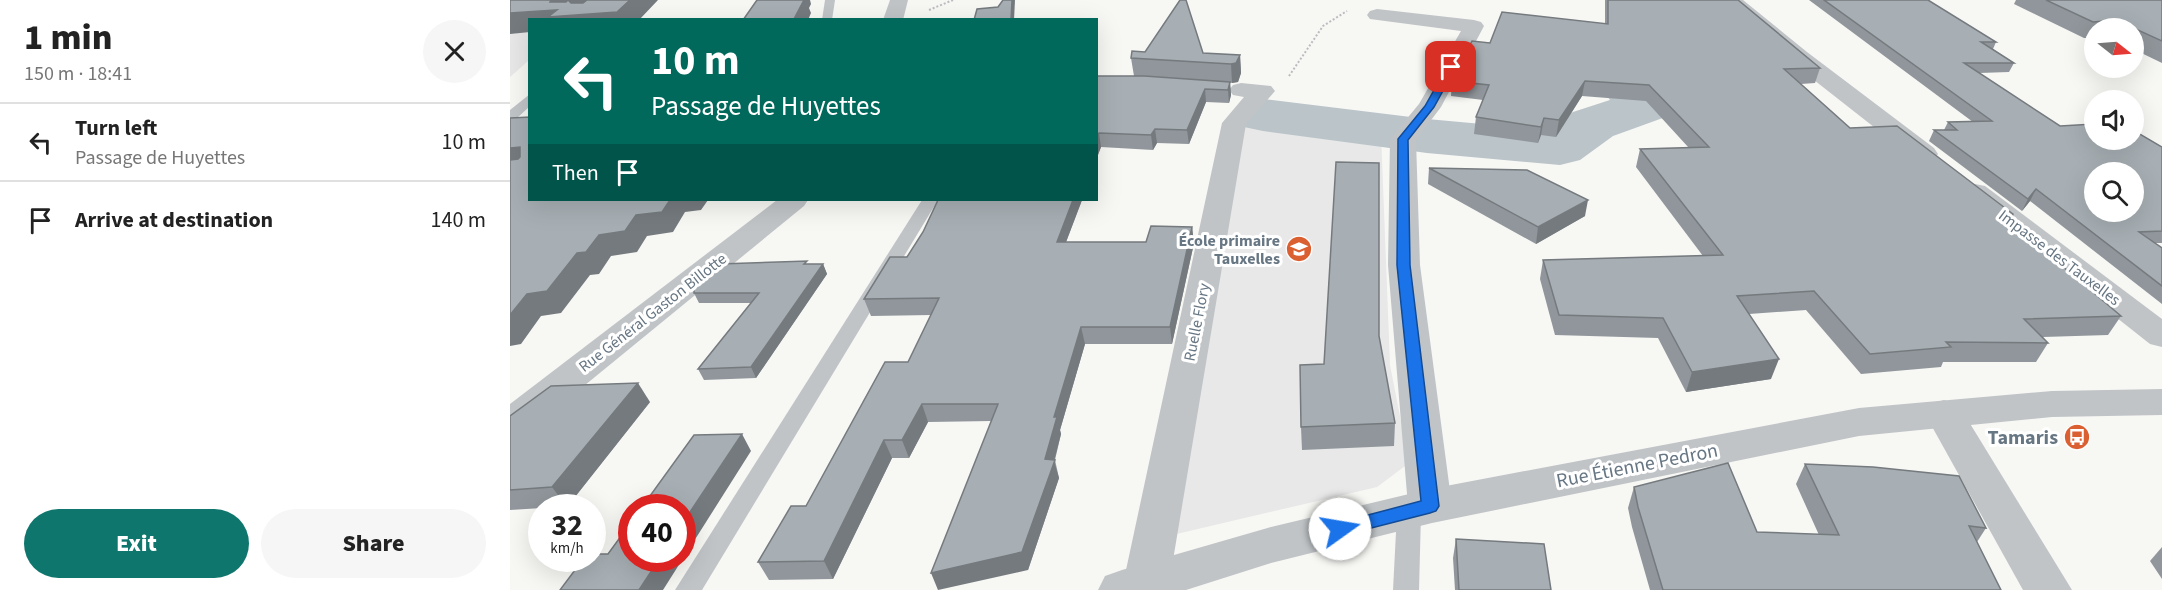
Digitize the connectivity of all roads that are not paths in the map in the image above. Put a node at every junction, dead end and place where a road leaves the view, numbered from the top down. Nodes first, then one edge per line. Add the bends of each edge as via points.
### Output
1 (830, 0) edge
2 (899, 0) edge
3 (1731, 0) edge
4 (1377, 15) dead end
5 (827, 18) edge
6 (894, 18) edge
7 (1244, 90) road end
8 (528, 100) edge
9 (510, 117) edge
10 (793, 201) edge
11 (929, 201) edge
12 (2162, 336) edge
13 (2162, 402) edge
14 (1944, 414) junction
15 (510, 425) edge
16 (1420, 509) junction
17 (1134, 587) edge
18 (688, 590) edge
19 (1406, 590) edge
20 (2048, 590) edge

1 - 5 lane
2 - 6 street
3 - 12 street, Impasse des Tauxelles via 1799,57
4 - 16 street via 1474,27 1429,107 1407,134 1404,265
7 - 17 street, Ruelle Flory
8 - 9 lane
10 - 15 street, Rue Général Gaston Billotte
11 - 18 lane
13 - 14 street, Rue Étienne Pedron via 2052,404
14 - 16 street, Rue Étienne Pedron via 1859,422
14 - 20 street
16 - 17 street, Rue Étienne Pedron via 1271,545
16 - 19 lane

